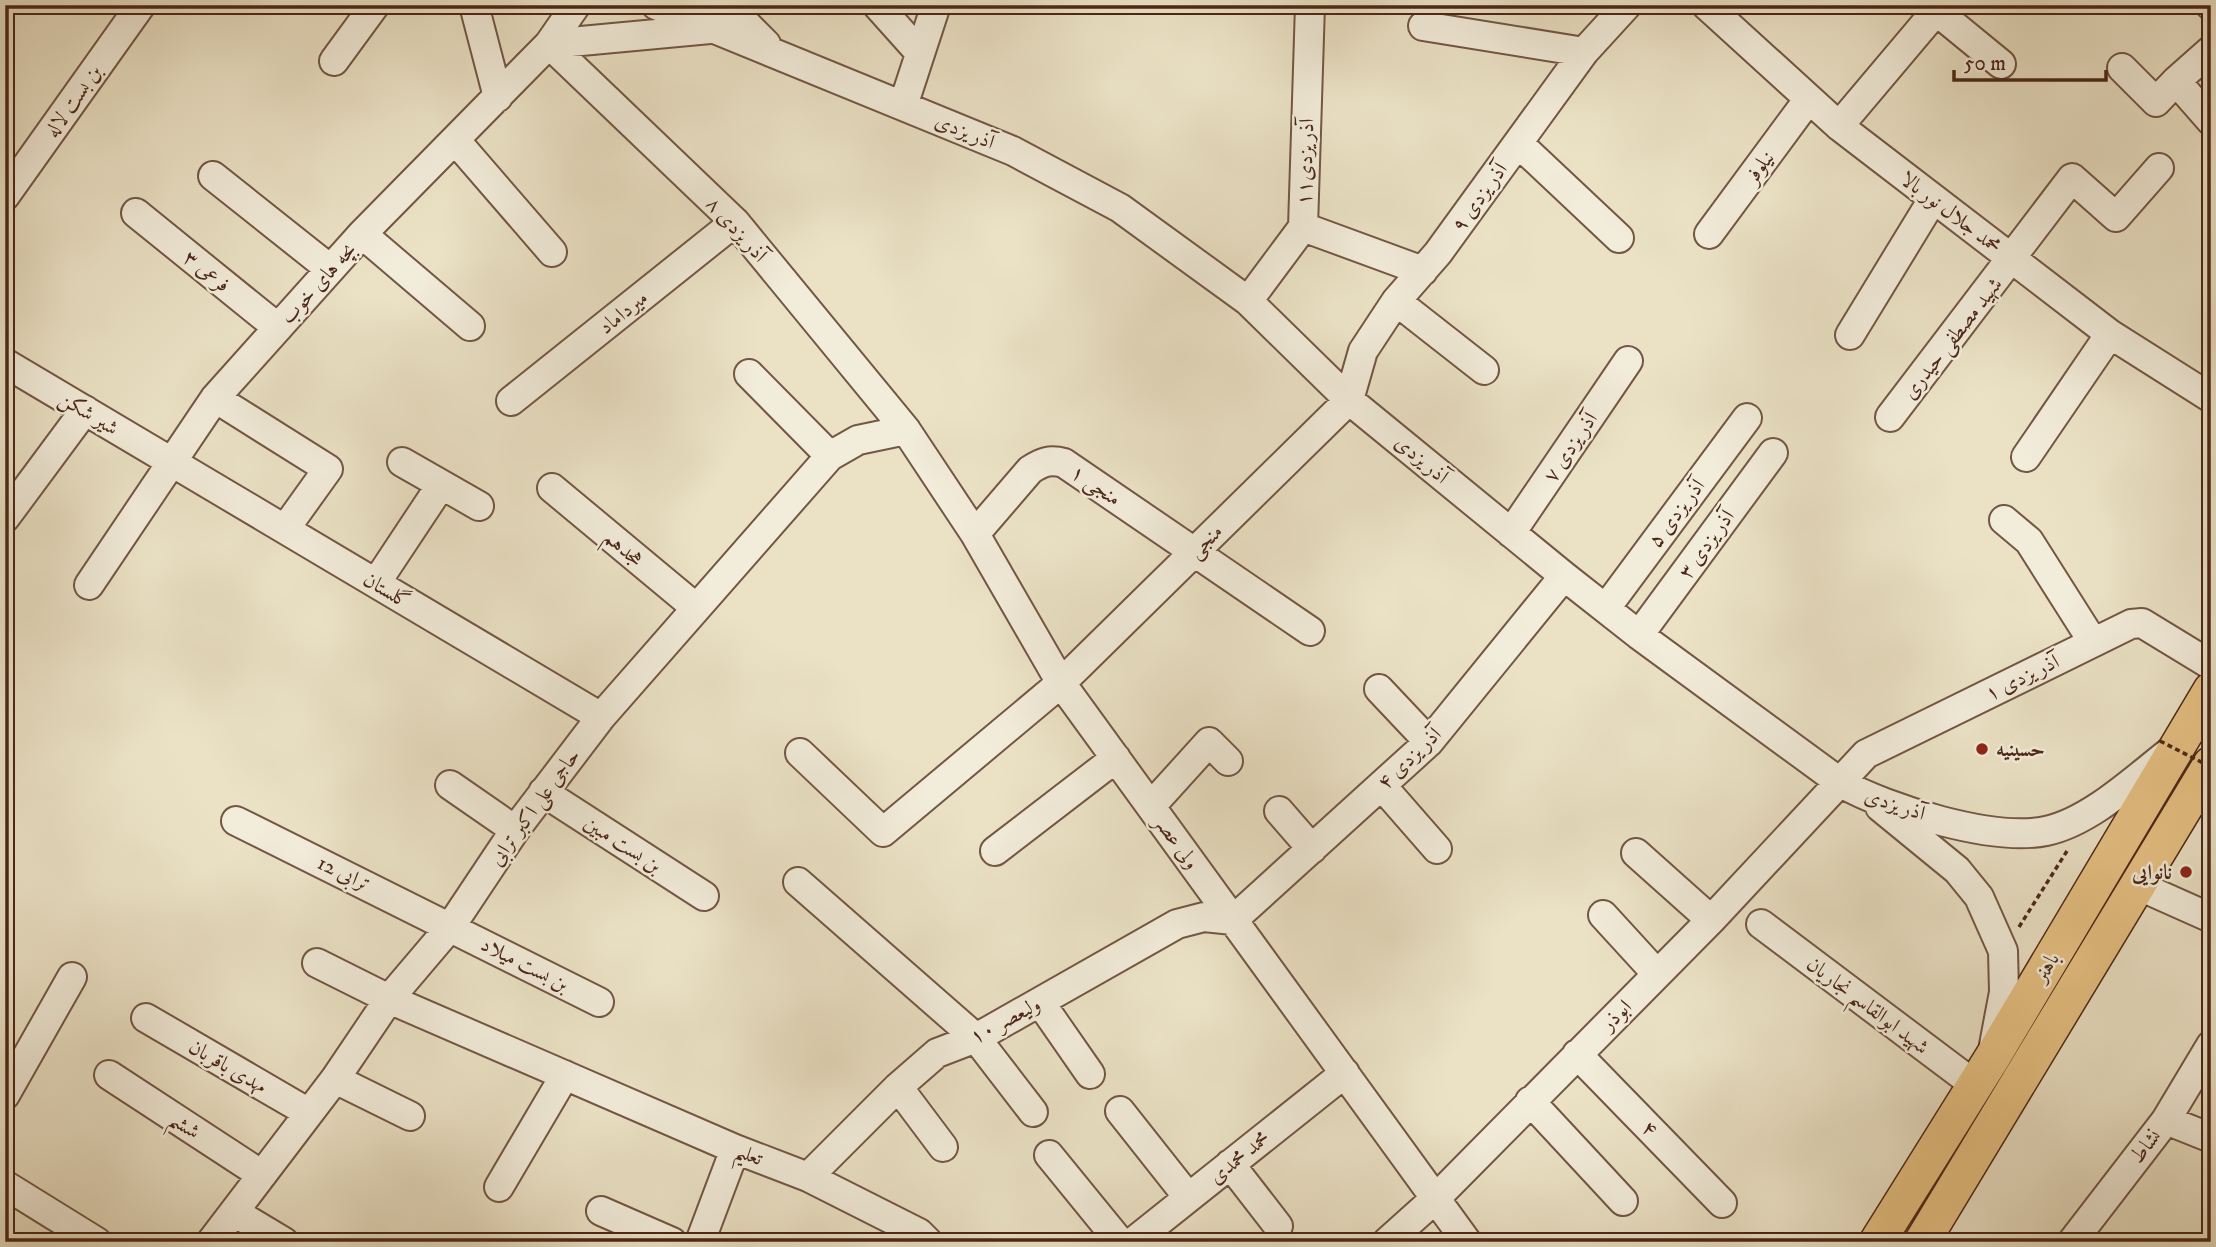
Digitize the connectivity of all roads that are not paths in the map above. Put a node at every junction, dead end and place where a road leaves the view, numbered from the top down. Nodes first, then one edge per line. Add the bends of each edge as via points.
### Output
1 (141, 5) edge
2 (375, 5) edge
3 (474, 5) edge
4 (576, 5) edge
5 (656, 5) edge
6 (727, 5) edge
7 (877, 5) edge
8 (936, 5) edge
9 (1310, 5) edge
10 (1628, 5) edge
11 (1706, 5) edge
12 (1932, 8) edge
13 (1423, 26) dead end
14 (712, 29) junction
15 (549, 44) junction
16 (2211, 50) edge
17 (1584, 51) junction
18 (775, 53) junction
19 (920, 53) junction
20 (334, 61) dead end
21 (2001, 64) dead end
22 (2122, 68) dead end
23 (2176, 81) junction
24 (498, 97) junction
25 (1808, 100) junction
26 (903, 106) junction
27 (2211, 121) edge
28 (1839, 126) junction
29 (456, 141) junction
30 (1518, 143) junction
31 (2159, 168) dead end
32 (213, 176) dead end
33 (5, 197) edge
34 (1933, 199) junction
35 (136, 214) dead end
36 (735, 222) junction
37 (1303, 227) junction
38 (362, 234) junction
39 (1709, 234) dead end
40 (1619, 238) dead end
41 (552, 251) dead end
42 (2013, 259) junction
43 (330, 269) junction
44 (1423, 271) junction
45 (1248, 301) junction
46 (1396, 301) junction
47 (470, 326) dead end
48 (278, 328) junction
49 (2110, 334) junction
50 (1850, 335) dead end
51 (1628, 361) dead end
52 (5, 363) edge
53 (1484, 370) dead end
54 (749, 374) dead end
55 (215, 398) junction
56 (2211, 398) edge
57 (1349, 400) junction
58 (510, 401) dead end
59 (85, 410) junction
60 (1890, 416) dead end
61 (1747, 418) dead end
62 (906, 430) junction
63 (1773, 453) dead end
64 (830, 456) junction
65 (2026, 457) dead end
66 (173, 462) junction
67 (401, 462) dead end
68 (441, 485) junction
69 (552, 488) dead end
70 (479, 506) dead end
71 (5, 518) edge
72 (2004, 520) dead end
73 (285, 529) junction
74 (1511, 533) junction
75 (975, 534) junction
76 (1195, 551) junction
77 (1564, 576) junction
78 (376, 583) junction
79 (89, 584) dead end
80 (695, 607) junction
81 (1606, 608) junction
82 (1310, 631) dead end
83 (1639, 635) junction
84 (2093, 642) junction
85 (2211, 665) edge
86 (1061, 683) junction
87 (1379, 689) dead end
88 (2211, 690) edge
89 (601, 717) junction
90 (1429, 742) junction
91 (2169, 744) junction
92 (800, 753) dead end
93 (1116, 758) junction
94 (1228, 761) dead end
95 (2211, 766) edge
96 (1841, 783) junction
97 (450, 785) dead end
98 (1382, 786) junction
99 (543, 792) junction
100 (1870, 799) junction
101 (1151, 806) junction
102 (1279, 811) dead end
103 (236, 821) dead end
104 (514, 830) junction
105 (1312, 849) junction
106 (1437, 849) dead end
107 (995, 851) dead end
108 (1636, 853) dead end
109 (798, 882) dead end
110 (2137, 884) junction
111 (704, 896) dead end
112 (1603, 915) dead end
113 (2211, 918) edge
114 (1233, 920) junction
115 (1711, 920) junction
116 (1761, 925) dead end
117 (451, 926) junction
118 (317, 963) dead end
119 (1657, 974) junction
120 (72, 977) dead end
121 (389, 999) junction
122 (599, 1002) dead end
123 (1040, 1002) junction
124 (146, 1018) dead end
125 (976, 1038) junction
126 (2211, 1045) edge
127 (1577, 1054) junction
128 (1983, 1071) junction
129 (1345, 1073) junction
130 (1090, 1074) dead end
131 (109, 1075) dead end
132 (565, 1075) junction
133 (335, 1079) junction
134 (898, 1087) junction
135 (5, 1095) edge
136 (1530, 1101) junction
137 (1120, 1111) dead end
138 (1033, 1112) dead end
139 (309, 1113) junction
140 (410, 1116) dead end
141 (2166, 1120) junction
142 (2211, 1138) edge
143 (943, 1147) dead end
144 (735, 1149) junction
145 (1049, 1155) dead end
146 (1230, 1164) junction
147 (262, 1175) junction
148 (808, 1177) junction
149 (5, 1185) edge
150 (499, 1187) dead end
151 (1188, 1197) junction
152 (1436, 1198) junction
153 (1623, 1201) dead end
154 (1723, 1203) dead end
155 (601, 1211) dead end
156 (234, 1212) junction
157 (1278, 1226) dead end
158 (97, 1242) edge
159 (211, 1242) edge
160 (284, 1242) edge
161 (672, 1242) edge
162 (699, 1242) edge
163 (928, 1242) edge
164 (1120, 1242) edge
165 (1133, 1242) edge
166 (1387, 1242) edge
167 (1467, 1242) edge
168 (1877, 1242) edge
169 (1922, 1242) edge
170 (2072, 1242) edge

1 - 33 street, بن بست لاله
2 - 20 street
3 - 24 street
4 - 15 street, بچه های خوب
5 - 14 street, آذر یزدی
6 - 18 street
7 - 19 street
8 - 19 street
9 - 37 street, آذر یزدی۱۱
10 - 17 street, آذر یزدی ۹
11 - 25 street, محمد جلال نور بالا
12 - 21 street
12 - 28 street
13 - 17 street
14 - 15 street
14 - 18 street, آذر یزدی
15 - 24 street, بچه های خوب
15 - 36 street, ۸ آذر یزدی
16 - 23 street
17 - 30 street, آذر یزدی ۹
18 - 26 street, آذر یزدی
19 - 26 street
22 - 23 street via 2156,102
23 - 27 street
24 - 29 street, بچه های خوب
25 - 28 street, محمد جلال نور بالا
25 - 39 street, نیلوفر
26 - 45 street, آذر یزدی via 1013,151 1120,208
28 - 34 street, محمد جلال نور بالا
29 - 38 street, بچه های خوب
29 - 41 street
30 - 40 street
30 - 44 street, آذر یزدی ۹
31 - 42 street, شهید مصطفی حیدری via 2116,217 2072,178
32 - 43 street
34 - 42 street, محمد جلال نور بالا
34 - 50 street
35 - 48 street, فرعی ۳
36 - 58 street, میرداماد
36 - 62 street, ۸ آذر یزدی
37 - 44 street
37 - 45 street, آذر یزدی۱۱
38 - 43 street, بچه های خوب
38 - 47 street
42 - 49 street, محمد جلال نور بالا
42 - 60 street, شهید مصطفی حیدری
43 - 48 street, بچه های خوب
44 - 46 street, آذر یزدی ۹
45 - 57 street, آذر یزدی
46 - 53 street
46 - 57 street, آذر یزدی ۹ via 1363,351
48 - 55 street, بچه های خوب
49 - 56 street, محمد جلال نور بالا
49 - 65 street
51 - 74 street, آذر یزدی ۷
52 - 59 street, شیر شکن
54 - 64 street
55 - 66 street, بچه های خوب
55 - 73 street via 328,469
57 - 74 street, آذر یزدی
57 - 76 street, منجی
59 - 66 street, شیر شکن
59 - 71 street
61 - 81 street, آذر یزدی ۵
62 - 64 street, حاجی علی اکبر ترابی via 858,440
62 - 75 street, ولی عصر
63 - 83 street, آذر یزدی ۳
64 - 80 street, حاجی علی اکبر ترابی
66 - 73 street, گلستان
66 - 79 street, بچه های خوب
67 - 68 street
68 - 70 street
68 - 78 street
69 - 80 street, هجدهم
72 - 84 street via 2029,541
73 - 78 street, گلستان
74 - 77 street, آذر یزدی
75 - 76 street, منجی ۱ via 1030,470 1055,460
75 - 86 street, ولی عصر
76 - 82 street
76 - 86 street, منجی
77 - 81 street, آذر یزدی
77 - 90 street, ۴ آذر یزدی
78 - 89 street, گلستان
80 - 89 street, حاجی علی اکبر ترابی
81 - 83 street, آذر یزدی
83 - 96 street, آذر یزدی
84 - 85 street, آذر یزدی ۱ via 2141,623
84 - 96 street, آذر یزدی ۱ via 1866,754
86 - 92 street, منجی via 883,832
86 - 93 street, ولی عصر
87 - 90 street
88 - 91 main road, باهنر
89 - 99 street, حاجی علی اکبر ترابی
90 - 98 street, ۴ آذر یزدی
91 - 100 street, آذر یزدی via 2093,811 2046,831 1989,832
91 - 128 main road, باهنر
93 - 101 street, ولی عصر
93 - 107 street
94 - 101 street via 1209,742
95 - 110 main road, باهنر
96 - 100 street, آذر یزدی
96 - 115 street, ابوذر
97 - 104 street
98 - 105 street, ۴ آذر یزدی
98 - 106 street
99 - 104 street, حاجی علی اکبر ترابی
99 - 111 street, بن بست مبین
100 - 128 street via 1957,870 1979,897 2003,951 2004,992
101 - 114 street, ولی عصر
102 - 105 street
103 - 117 street, ترابی 12
104 - 117 street, حاجی علی اکبر ترابی
105 - 114 street, ۴ آذر یزدی
108 - 115 street
109 - 125 street
110 - 113 street
110 - 169 main road, باهنر
112 - 119 street
114 - 123 street, ۱۰ ولیعصر via 1203,917 1177,925
114 - 129 street, ولی عصر
115 - 119 street, ابوذر
116 - 128 street, شهید ابوالقاسم نجاریان
117 - 121 street, حاجی علی اکبر ترابی
117 - 122 street, بن بست میلاد
118 - 121 street, تعلیم
119 - 127 street, ابوذر
120 - 135 street
121 - 132 street, تعلیم
121 - 133 street, حاجی علی اکبر ترابی
123 - 125 street, ۱۰ ولیعصر
123 - 130 street
124 - 139 street, مهدی باقربان
125 - 134 street, ۱۰ ولیعصر via 937,1053
125 - 138 street
126 - 141 street, نشاط
127 - 136 street, ابوذر
127 - 154 street, ۴
128 - 168 main road, باهنر
129 - 146 street, محمد محمدی
129 - 152 street, ولی عصر
131 - 147 street, ششم
132 - 144 street, تعلیم
132 - 150 street
133 - 139 street, حاجی علی اکبر ترابی
133 - 140 street
134 - 143 street
134 - 148 street, ۱۰ ولیعصر
136 - 152 street, ابوذر
136 - 153 street
137 - 151 street
139 - 147 street, حاجی علی اکبر ترابی
141 - 142 street
141 - 170 street, نشاط
144 - 148 street, تعلیم
144 - 162 street
145 - 164 street
146 - 151 street, محمد محمدی
146 - 157 street
147 - 156 street, حاجی علی اکبر ترابی
148 - 163 street, تعلیم via 919,1233
149 - 158 street
151 - 165 street, محمد محمدی
152 - 166 street, ابوذر
152 - 167 street, ولی عصر
155 - 161 street
156 - 159 street, حاجی علی اکبر ترابی
156 - 160 street

